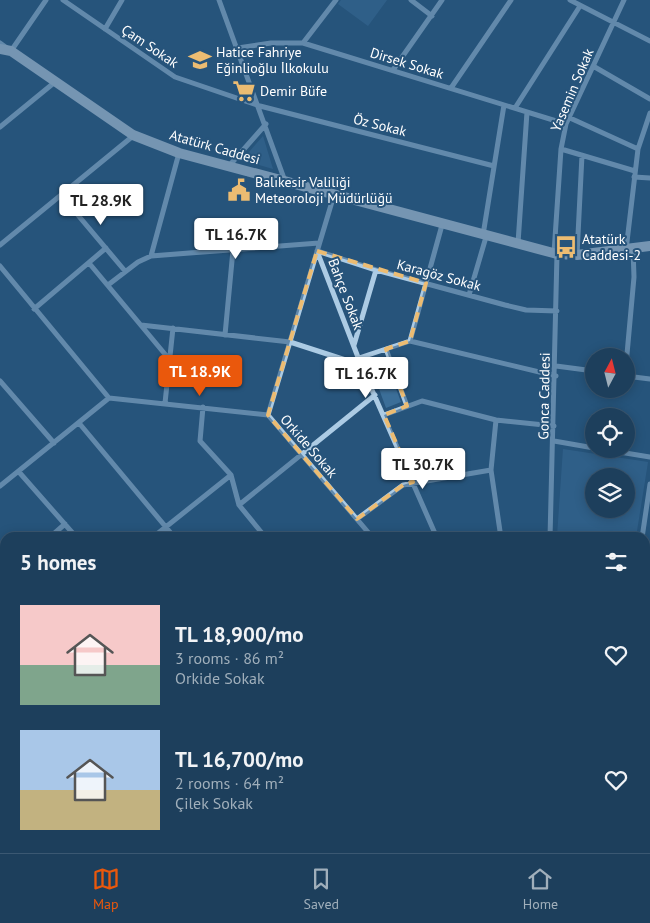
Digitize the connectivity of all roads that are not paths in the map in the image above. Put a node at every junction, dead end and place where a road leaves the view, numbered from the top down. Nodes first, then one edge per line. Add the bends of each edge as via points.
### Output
1 (46, 0) edge
2 (63, 0) edge
3 (122, 0) edge
4 (219, 0) edge
5 (336, 0) edge
6 (411, 0) edge
7 (442, 0) edge
8 (511, 0) edge
9 (570, 0) edge
10 (624, 0) edge
11 (580, 6) junction
12 (432, 16) junction
13 (613, 24) junction
14 (104, 29) junction
15 (650, 41) edge
16 (0, 43) edge
17 (303, 43) junction
18 (238, 48) junction
19 (5, 50) edge
20 (593, 66) junction
21 (393, 70) junction
22 (54, 82) junction
23 (451, 88) junction
24 (650, 99) edge
25 (504, 105) junction
26 (260, 106) junction
27 (515, 108) junction
28 (527, 112) junction
29 (650, 114) edge
30 (570, 118) junction
31 (266, 124) junction
32 (566, 124) junction
33 (0, 127) edge
34 (133, 135) junction
35 (561, 148) junction
36 (638, 149) junction
37 (179, 153) junction
38 (582, 155) junction
39 (494, 166) junction
40 (229, 167) junction
41 (635, 171) junction
42 (634, 177) junction
43 (650, 178) edge
44 (286, 181) junction
45 (61, 194) junction
46 (334, 195) junction
47 (442, 225) junction
48 (484, 236) junction
49 (320, 243) junction
50 (518, 244) junction
51 (0, 245) edge
52 (650, 246) edge
53 (106, 248) junction
54 (233, 250) junction
55 (630, 250) junction
56 (317, 251) junction
57 (556, 254) junction
58 (578, 255) junction
59 (151, 256) junction
60 (89, 263) junction
61 (0, 266) edge
62 (376, 270) junction
63 (125, 271) junction
64 (426, 284) junction
65 (108, 285) junction
66 (469, 295) junction
67 (34, 309) junction
68 (557, 311) junction
69 (141, 325) junction
70 (172, 328) junction
71 (225, 335) junction
72 (410, 341) junction
73 (290, 342) junction
74 (354, 345) junction
75 (628, 348) edge
76 (386, 349) junction
77 (359, 358) junction
78 (169, 359) junction
79 (361, 365) junction
80 (556, 366) junction
81 (585, 370) edge
82 (556, 376) junction
83 (635, 377) edge
84 (650, 379) edge
85 (0, 381) edge
86 (2, 388) edge
87 (375, 395) junction
88 (109, 398) junction
89 (165, 403) junction
90 (406, 406) junction
91 (203, 407) junction
92 (268, 415) junction
93 (384, 415) junction
94 (496, 420) junction
95 (79, 423) junction
96 (554, 426) junction
97 (554, 441) junction
98 (54, 443) junction
99 (585, 446) edge
100 (302, 454) junction
101 (635, 455) edge
102 (650, 457) edge
103 (492, 470) junction
104 (19, 472) junction
105 (231, 475) junction
106 (413, 482) junction
107 (650, 484) edge
108 (0, 486) edge
109 (240, 505) junction
110 (357, 519) junction
111 (65, 524) junction
112 (165, 527) junction
113 (56, 532) edge
114 (72, 532) edge
115 (159, 532) edge
116 (170, 532) edge
117 (261, 532) edge
118 (368, 532) edge
119 (434, 532) edge
120 (500, 532) edge
121 (550, 532) edge
122 (643, 532) edge

1 - 19 street
2 - 14 street, Çam Sokak
3 - 14 street
4 - 18 street
5 - 17 street
6 - 12 street
7 - 12 street
8 - 23 street
9 - 11 street
10 - 13 street, Yasemin Sokak
11 - 13 street
11 - 27 street
12 - 21 street
13 - 15 street
13 - 20 street, Yasemin Sokak
14 - 26 street, Çam Sokak via 175,77
16 - 19 street
17 - 18 street, Dirsek Sokak
17 - 21 street, Dirsek Sokak
18 - 26 street
19 - 22 main road, Atatürk Caddesi
20 - 24 street
20 - 30 street, Yasemin Sokak
21 - 23 street, Dirsek Sokak
22 - 33 street
22 - 34 main road, Atatürk Caddesi
23 - 25 street, Dirsek Sokak
25 - 27 street, Dirsek Sokak
25 - 39 street
26 - 31 street
26 - 39 street, Öz Sokak
27 - 28 street, Dirsek Sokak
28 - 32 street, Dirsek Sokak
28 - 50 street
29 - 36 street
30 - 32 street, Yasemin Sokak
30 - 36 street
31 - 40 street
31 - 44 street
32 - 35 street, Yasemin Sokak
34 - 37 main road, Atatürk Caddesi
34 - 45 street
35 - 38 street
35 - 57 street, Yasemin Sokak
36 - 41 street
37 - 40 main road, Atatürk Caddesi
37 - 59 street
38 - 41 street
38 - 58 street
39 - 48 street
40 - 44 main road, Atatürk Caddesi
41 - 42 street
42 - 43 street
42 - 55 street
44 - 46 main road, Atatürk Caddesi
45 - 51 street
45 - 53 street
46 - 47 main road, Atatürk Caddesi
46 - 49 street
47 - 48 main road, Atatürk Caddesi
47 - 64 street
48 - 50 main road, Atatürk Caddesi
48 - 66 street
49 - 54 street
49 - 56 street
50 - 57 main road, Atatürk Caddesi
52 - 55 main road, Atatürk Caddesi
53 - 60 street
53 - 63 street
54 - 59 street
54 - 71 street
55 - 58 main road, Atatürk Caddesi
55 - 75 street via 634,277
56 - 62 street, Karagöz Sokak
56 - 73 street
56 - 74 street, Bahçe Sokak
57 - 58 main road, Atatürk Caddesi
57 - 68 street, Gonca Caddesi
59 - 63 street
60 - 65 street
60 - 67 street
61 - 67 street
62 - 64 street, Karagöz Sokak
62 - 74 street
63 - 65 street
64 - 66 street, Karagöz Sokak
64 - 72 street
65 - 69 street
66 - 68 street, Karagöz Sokak via 526,310
67 - 88 street
68 - 80 street, Gonca Caddesi
69 - 70 street
69 - 78 street
70 - 71 street
70 - 78 street
71 - 73 street
72 - 76 street
72 - 82 street
73 - 79 street
73 - 92 street
74 - 77 street, Bahçe Sokak
76 - 77 street
76 - 90 street
77 - 79 street, Bahçe Sokak
78 - 89 street
79 - 87 street, Bahçe Sokak
80 - 81 street
80 - 82 street, Gonca Caddesi
82 - 96 street, Gonca Caddesi
83 - 84 street
85 - 86 street
86 - 98 street
87 - 93 street, Bahçe Sokak
87 - 100 street
88 - 89 street, Orkide Sokak
88 - 95 street
89 - 91 street, Orkide Sokak
90 - 93 street
90 - 94 street via 422,401
91 - 92 street, Orkide Sokak
91 - 105 street via 200,441
92 - 100 street, Orkide Sokak
93 - 106 street, Bahçe Sokak
94 - 96 street
94 - 103 street
95 - 98 street
95 - 112 street
96 - 97 street, Gonca Caddesi
97 - 99 street
97 - 121 street, Gonca Caddesi
98 - 104 street
100 - 109 street
100 - 110 street, Orkide Sokak
101 - 102 street
103 - 106 street
103 - 120 street
104 - 108 street
104 - 111 street
105 - 109 street
105 - 112 street
106 - 110 street via 403,484
106 - 119 street, Bahçe Sokak
107 - 122 street
109 - 117 street
110 - 118 street, Orkide Sokak
111 - 113 street
111 - 114 street
112 - 115 street
112 - 116 street

